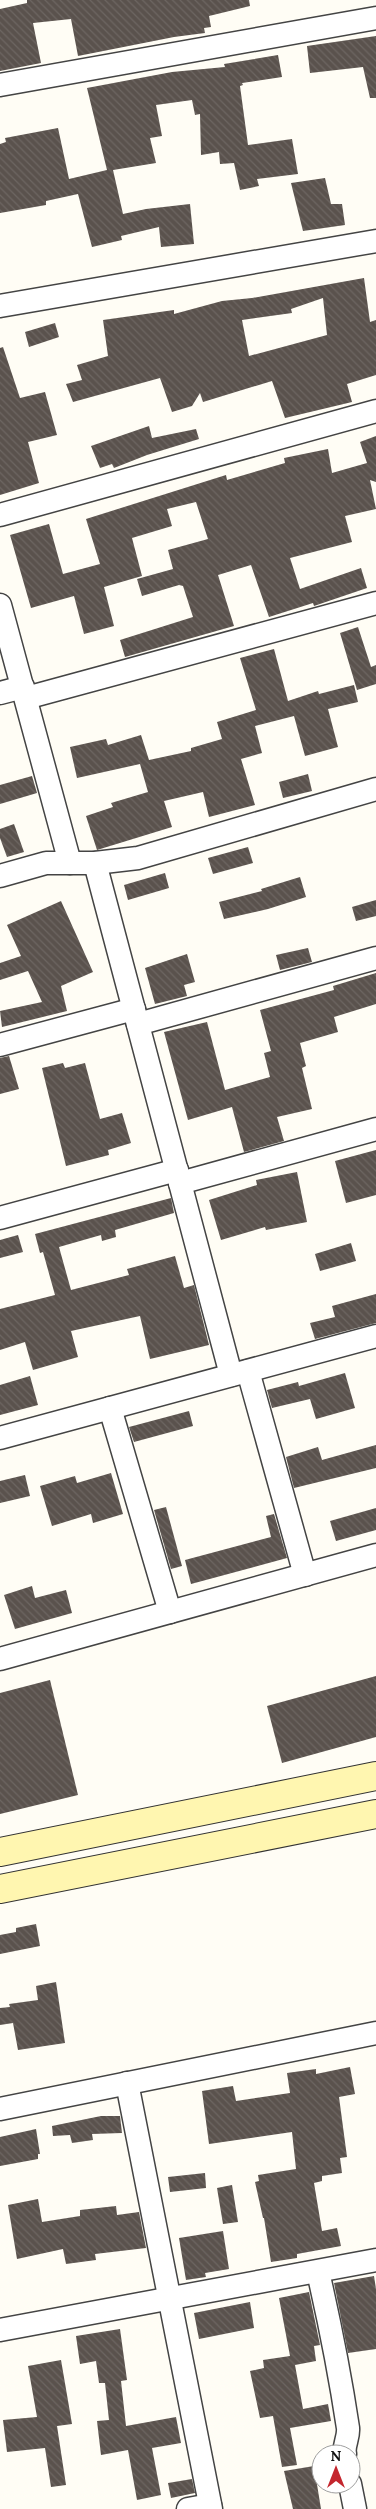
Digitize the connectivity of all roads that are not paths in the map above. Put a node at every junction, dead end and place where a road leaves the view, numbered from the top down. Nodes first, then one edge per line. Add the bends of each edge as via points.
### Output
1 (376, 18) edge
2 (0, 85) edge
3 (376, 241) edge
4 (0, 306) edge
5 (376, 411) edge
6 (0, 515) edge
7 (376, 603) edge
8 (0, 605) edge
9 (25, 692) junction
10 (0, 693) edge
11 (376, 789) edge
12 (70, 863) junction
13 (95, 863) junction
14 (0, 876) edge
15 (376, 958) edge
16 (136, 1017) junction
17 (0, 1046) edge
18 (376, 1129) edge
19 (178, 1177) junction
20 (0, 1218) edge
21 (376, 1336) edge
22 (240, 1373) junction
23 (110, 1408) junction
24 (0, 1438) edge
25 (376, 1555) edge
26 (305, 1575) junction
27 (170, 1612) junction
28 (0, 1659) edge
29 (376, 1776) edge
30 (376, 1814) edge
31 (0, 1852) edge
32 (0, 1889) edge
33 (376, 2032) edge
34 (127, 2083) junction
35 (0, 2108) edge
36 (376, 2260) edge
37 (318, 2272) junction
38 (169, 2297) junction
39 (0, 2330) edge
40 (346, 2444) edge
41 (352, 2494) edge
42 (210, 2507) edge
43 (188, 2509) edge
44 (355, 2509) edge

1 - 2 street
3 - 4 street
5 - 6 street
7 - 9 street
8 - 9 street
9 - 10 street
9 - 12 street
11 - 13 street via 138,858
12 - 13 street
12 - 14 street via 46,863
13 - 16 street
15 - 16 street
16 - 17 street
16 - 19 street
18 - 19 street
19 - 20 street
19 - 22 street
21 - 22 street
22 - 23 street
22 - 26 street
23 - 24 street
23 - 27 street
25 - 26 street
26 - 27 street
27 - 28 street
29 - 31 main road
30 - 32 main road
33 - 34 street
34 - 35 street
34 - 38 street
36 - 37 street
37 - 38 street
37 - 40 street via 338,2363 349,2436
38 - 39 street
38 - 42 street
41 - 44 street
42 - 43 street

